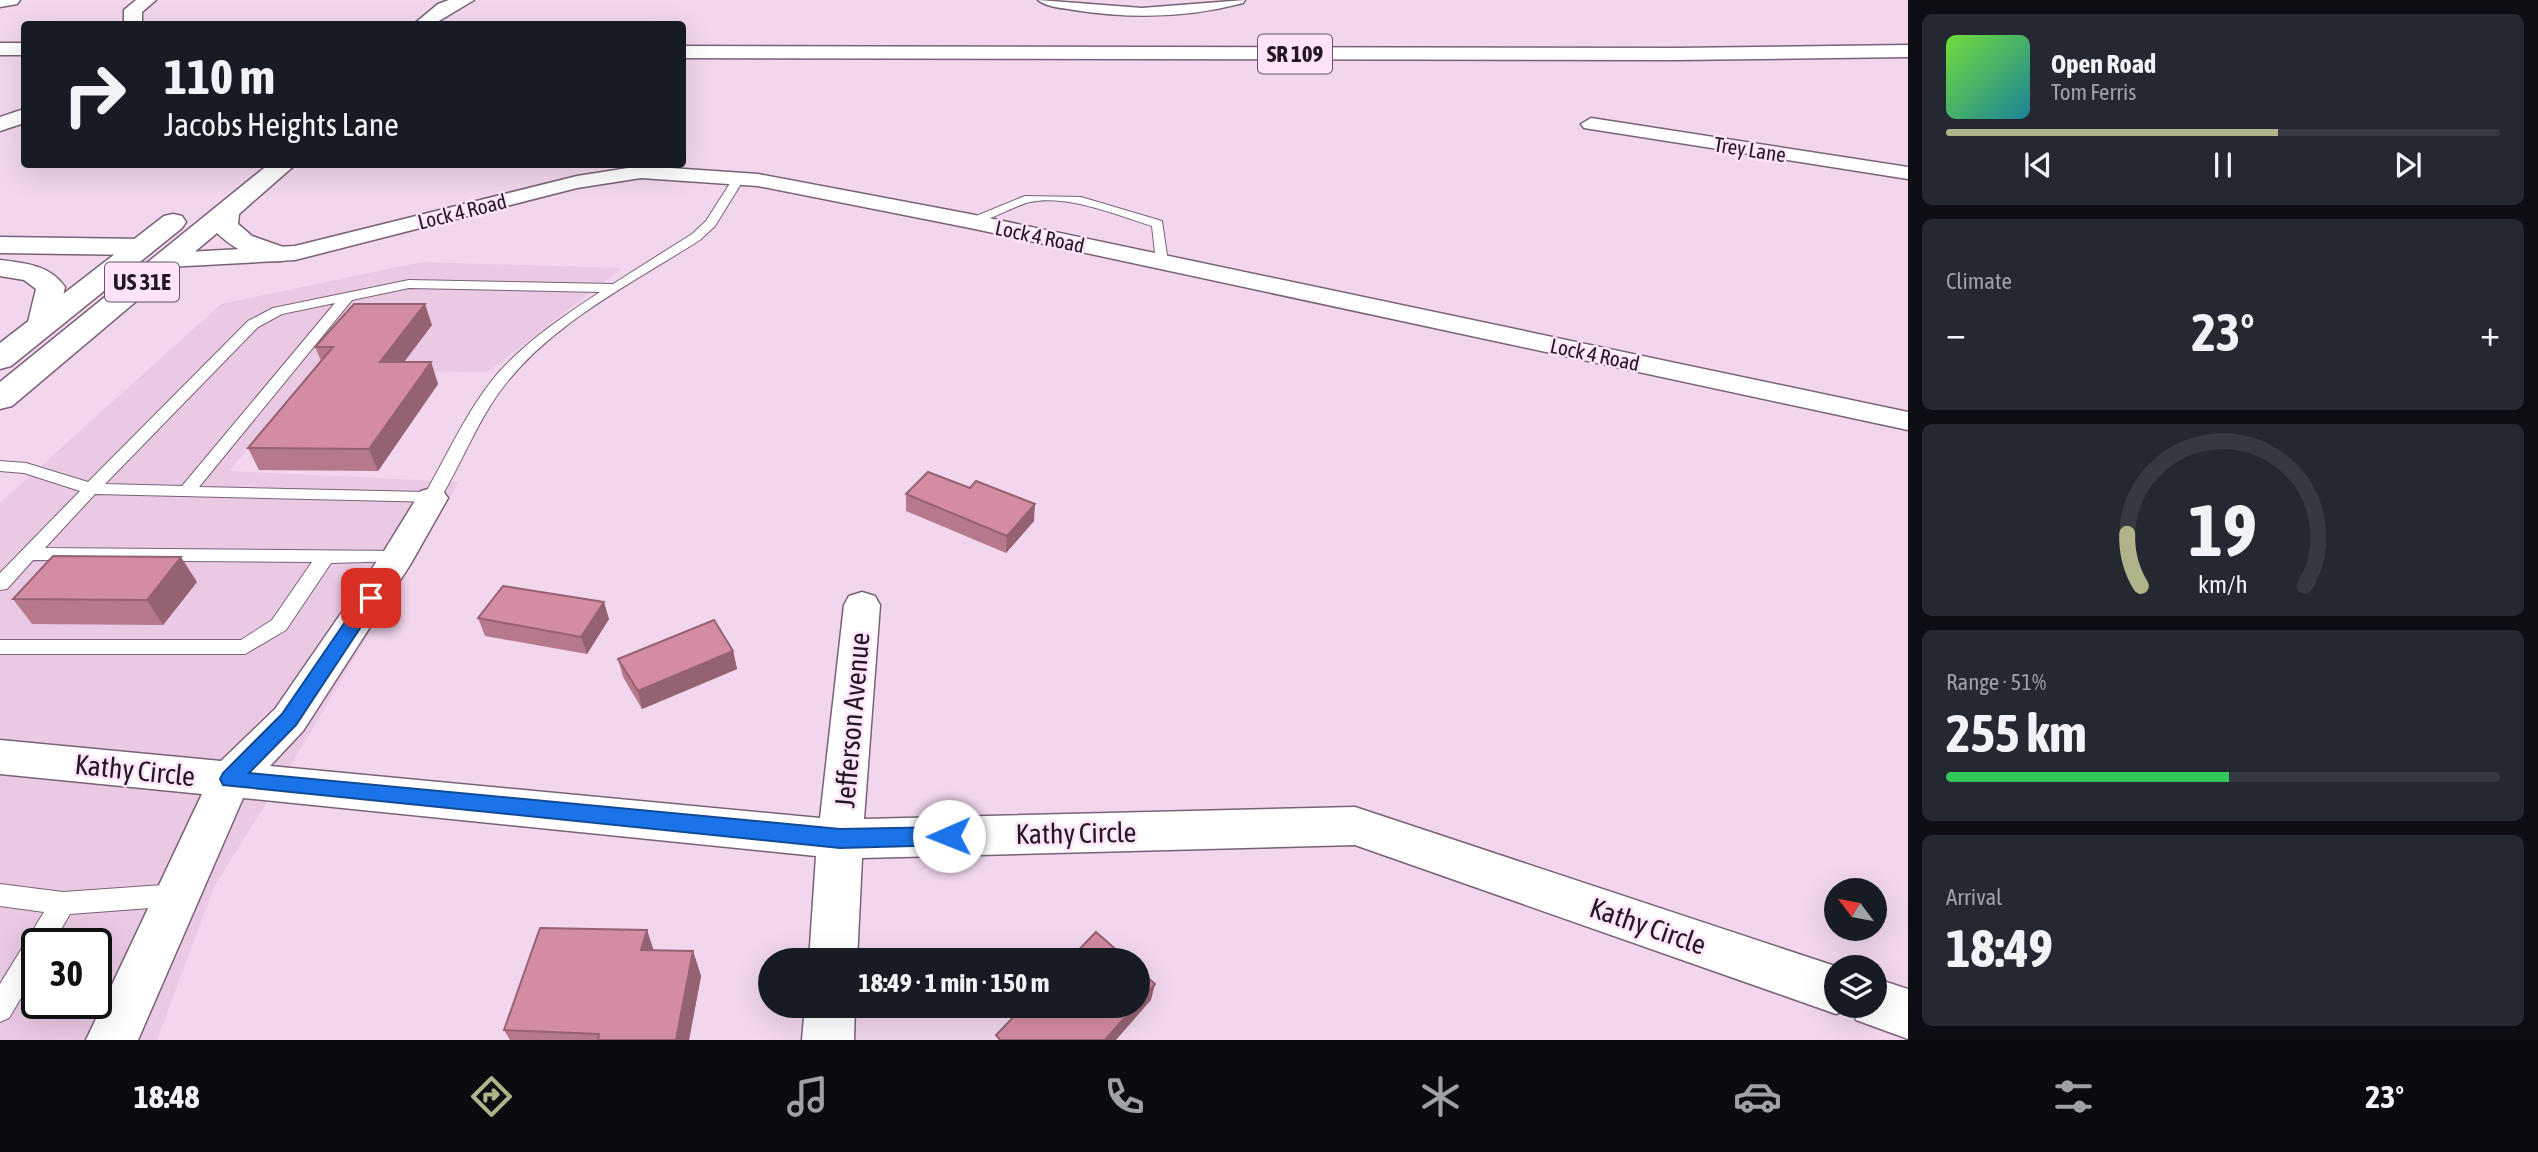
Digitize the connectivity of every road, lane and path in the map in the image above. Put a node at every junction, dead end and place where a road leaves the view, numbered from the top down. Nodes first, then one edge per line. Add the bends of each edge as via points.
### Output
1 (11, 0) edge
2 (146, 0) edge
3 (465, 0) edge
4 (475, 0) edge
5 (1238, 0) edge
6 (1055, 1) edge
7 (0, 2) edge
8 (133, 21) edge
9 (427, 21) edge
10 (455, 21) edge
11 (0, 49) edge
12 (21, 50) edge
13 (1908, 51) edge
14 (686, 52) edge
15 (0, 67) edge
16 (21, 67) edge
17 (686, 70) edge
18 (1908, 71) edge
19 (1852, 72) dead end
20 (1875, 72) dead end
21 (21, 117) edge
22 (0, 124) edge
23 (1591, 124) dead end
24 (241, 168) edge
25 (279, 168) edge
26 (1908, 173) edge
27 (738, 179) junction
28 (226, 212) junction
29 (970, 221) junction
30 (0, 245) edge
31 (141, 247) junction
32 (276, 254) junction
33 (169, 260) junction
34 (1162, 262) junction
35 (0, 267) edge
36 (114, 269) junction
37 (618, 288) junction
38 (347, 297) junction
39 (42, 326) junction
40 (0, 359) edge
41 (0, 399) edge
42 (1908, 421) edge
43 (0, 467) edge
44 (91, 489) junction
45 (186, 492) junction
46 (432, 498) junction
47 (30, 554) junction
48 (327, 555) junction
49 (398, 557) junction
50 (0, 583) edge
51 (862, 605) dead end
52 (0, 647) edge
53 (0, 757) edge
54 (230, 779) junction
55 (840, 839) junction
56 (0, 895) edge
57 (177, 895) junction
58 (63, 903) junction
59 (48, 928) edge
60 (834, 948) edge
61 (21, 974) edge
62 (1824, 986) edge
63 (1887, 1007) edge
64 (0, 1009) edge
65 (1908, 1014) edge
66 (829, 1018) edge
67 (112, 1040) edge
68 (828, 1040) edge

1 - 7 main road
2 - 8 main road via 133,10
3 - 9 main road
4 - 10 main road
5 - 6 street via 1206,10 1093,11
11 - 12 main road
13 - 14 main road, SR 109
15 - 16 main road
17 - 19 main road, SR 109
18 - 20 main road
21 - 22 main road
23 - 26 street, Trey Lane
24 - 31 main road, US 31E
25 - 28 main road, US 31E
27 - 29 street, Lock 4 Road
27 - 32 street, Lock 4 Road via 641,172 577,182
27 - 37 lane via 711,223
28 - 32 main road via 225,226 242,242
28 - 33 main road, US 31E
29 - 34 street, Lock 4 Road
29 - 34 lane via 1029,198 1081,200 1158,224
30 - 31 main road
31 - 33 main road
31 - 36 main road, US 31E
32 - 33 street, Lock 4 Road
33 - 36 main road
33 - 41 main road, US 31E
34 - 42 street, Lock 4 Road
35 - 36 main road
35 - 39 main road via 32,273 51,287
36 - 39 main road, US 31E
37 - 38 lane via 409,284
37 - 46 lane via 516,363 488,400
38 - 44 lane via 278,311 253,324
38 - 45 lane
39 - 40 main road, US 31E
43 - 44 lane via 26,468
44 - 45 lane
44 - 47 lane
45 - 46 lane
46 - 49 street
47 - 48 lane
47 - 50 lane
48 - 49 lane
48 - 52 lane via 279,625 245,647
49 - 54 street via 289,720
51 - 55 street, Jefferson Avenue
53 - 54 street, Kathy Circle
54 - 55 street, Kathy Circle
54 - 57 street
55 - 60 street, Jefferson Avenue
55 - 62 street, Kathy Circle via 1355,826
56 - 58 lane
57 - 58 lane
57 - 67 street
58 - 59 lane
61 - 64 lane
63 - 65 street
66 - 68 street

